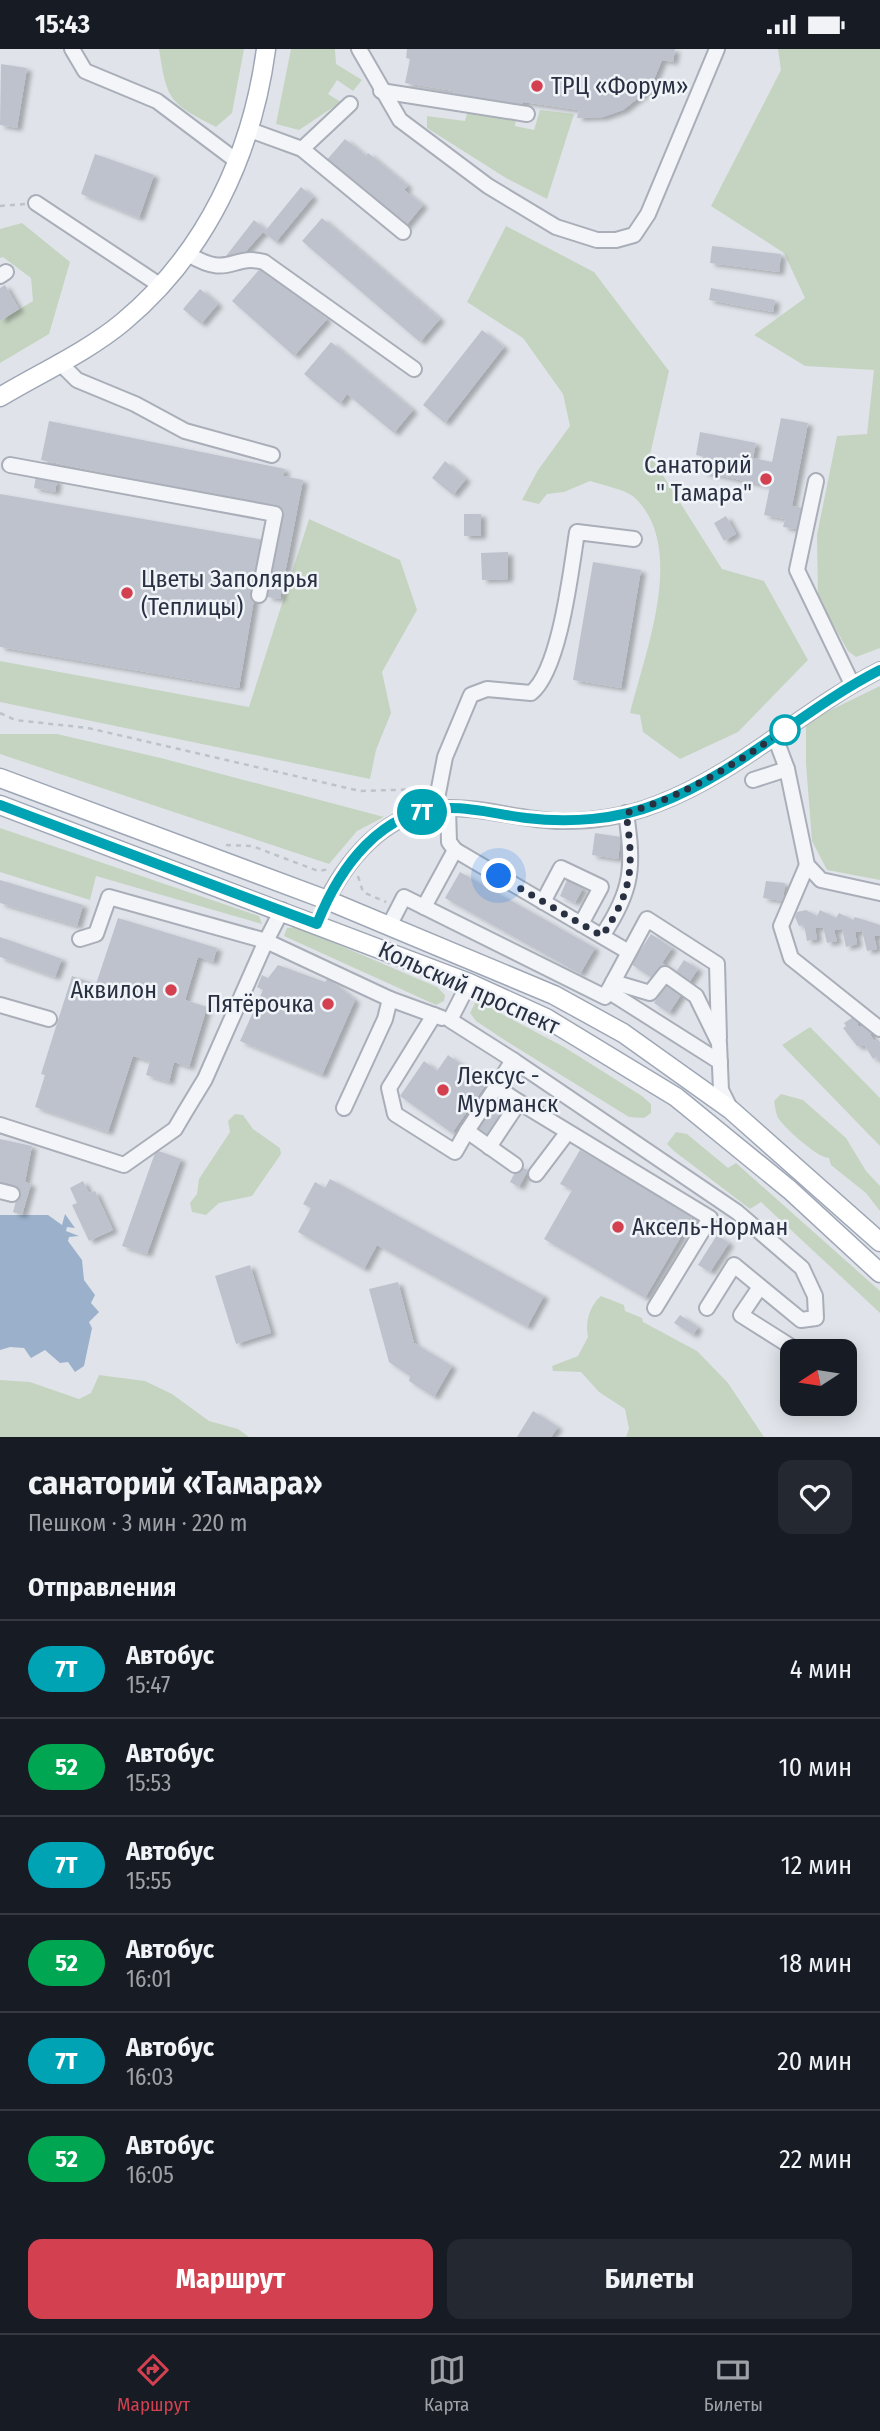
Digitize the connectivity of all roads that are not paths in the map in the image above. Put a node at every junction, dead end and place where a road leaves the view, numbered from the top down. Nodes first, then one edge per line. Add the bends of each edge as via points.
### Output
1 (72, 49) edge
2 (266, 49) edge
3 (359, 49) edge
4 (717, 49) edge
5 (381, 91) junction
6 (350, 104) dead end
7 (527, 114) dead end
8 (250, 130) junction
9 (302, 149) junction
10 (238, 162) junction
11 (36, 203) road end
12 (403, 232) dead end
13 (188, 254) junction
14 (161, 286) junction
15 (59, 362) junction
16 (414, 369) dead end
17 (0, 397) edge
18 (272, 455) dead end
19 (10, 465) dead end
20 (816, 481) dead end
21 (634, 539) dead end
22 (259, 595) dead end
23 (880, 670) edge
24 (852, 684) junction
25 (775, 737) junction
26 (787, 769) junction
27 (0, 778) edge
28 (753, 780) dead end
29 (0, 805) edge
30 (442, 808) junction
31 (626, 813) junction
32 (455, 850) junction
33 (807, 865) junction
34 (880, 893) edge
35 (327, 900) junction
36 (543, 902) junction
37 (424, 907) junction
38 (282, 910) junction
39 (317, 924) junction
40 (581, 924) junction
41 (388, 926) junction
42 (602, 936) junction
43 (80, 939) dead end
44 (266, 941) junction
45 (627, 951) junction
46 (469, 983) junction
47 (609, 990) junction
48 (390, 999) junction
49 (0, 1005) edge
50 (434, 1015) junction
51 (595, 1019) junction
52 (49, 1020) dead end
53 (450, 1020) junction
54 (880, 1030) edge
55 (719, 1043) junction
56 (513, 1060) junction
57 (720, 1062) junction
58 (496, 1087) junction
59 (519, 1102) junction
60 (344, 1108) dead end
61 (731, 1110) junction
62 (0, 1125) edge
63 (467, 1131) junction
64 (567, 1133) junction
65 (489, 1147) junction
66 (515, 1165) dead end
67 (536, 1174) dead end
68 (880, 1242) edge
69 (880, 1273) edge
70 (760, 1287) junction
71 (656, 1308) dead end
72 (707, 1308) dead end
73 (780, 1340) edge

1 - 10 street via 85,71 157,101
2 - 8 main road
3 - 5 street
4 - 5 street via 649,214 634,235 616,240 597,240 556,227 488,186 400,120
5 - 7 street
6 - 9 street
8 - 9 street
8 - 10 main road
9 - 12 street
10 - 13 main road
11 - 14 street
13 - 14 main road
13 - 16 street via 216,268 252,259 264,262
14 - 15 main road via 122,323
15 - 17 main road
15 - 18 street via 77,380 185,431
19 - 22 street via 275,514
20 - 24 street via 797,570
21 - 30 street via 577,532 566,601 546,676 531,693 487,689 471,695 445,757 438,789
23 - 24 street
24 - 25 street
25 - 26 street
25 - 31 street via 706,780 657,804
26 - 28 street
26 - 33 street
27 - 35 main road, Кольский проспект
29 - 38 main road, Кольский проспект
30 - 31 street via 560,821
30 - 32 street
30 - 35 street via 389,825 364,845
31 - 42 street via 631,876 620,909
32 - 36 street
32 - 37 street
33 - 34 street via 821,880
33 - 54 street via 781,926 791,958
35 - 39 main road
35 - 41 main road, Кольский проспект
36 - 40 street
36 - 40 street via 561,868 601,887
37 - 41 street via 404,897
37 - 47 street
38 - 39 main road, Кольский проспект
38 - 44 street
39 - 46 main road, Кольский проспект
40 - 42 street
41 - 51 main road, Кольский проспект via 554,995
42 - 45 street
43 - 44 street via 96,934 110,897
44 - 48 street
44 - 62 street via 205,1079 175,1129 124,1165
45 - 47 street
45 - 55 street via 647,919 717,964
46 - 53 street
46 - 69 main road, Кольский проспект via 545,1018 676,1097 790,1190
47 - 51 street
47 - 55 street via 650,993 665,974 696,996
47 - 57 street
48 - 50 street
48 - 60 street
49 - 52 street
50 - 53 street
50 - 63 street via 389,1087 396,1114 456,1152
51 - 61 main road, Кольский проспект
53 - 56 street
55 - 57 street
56 - 58 street
56 - 70 street via 737,1212 802,1268 815,1296 816,1318 801,1320
57 - 61 street via 722,1090
58 - 59 street
58 - 63 street
59 - 64 street
59 - 65 street
61 - 68 main road, Кольский проспект
63 - 65 street
64 - 67 street
64 - 71 street via 710,1218
65 - 66 street
70 - 72 street via 734,1265
70 - 73 street via 741,1315

